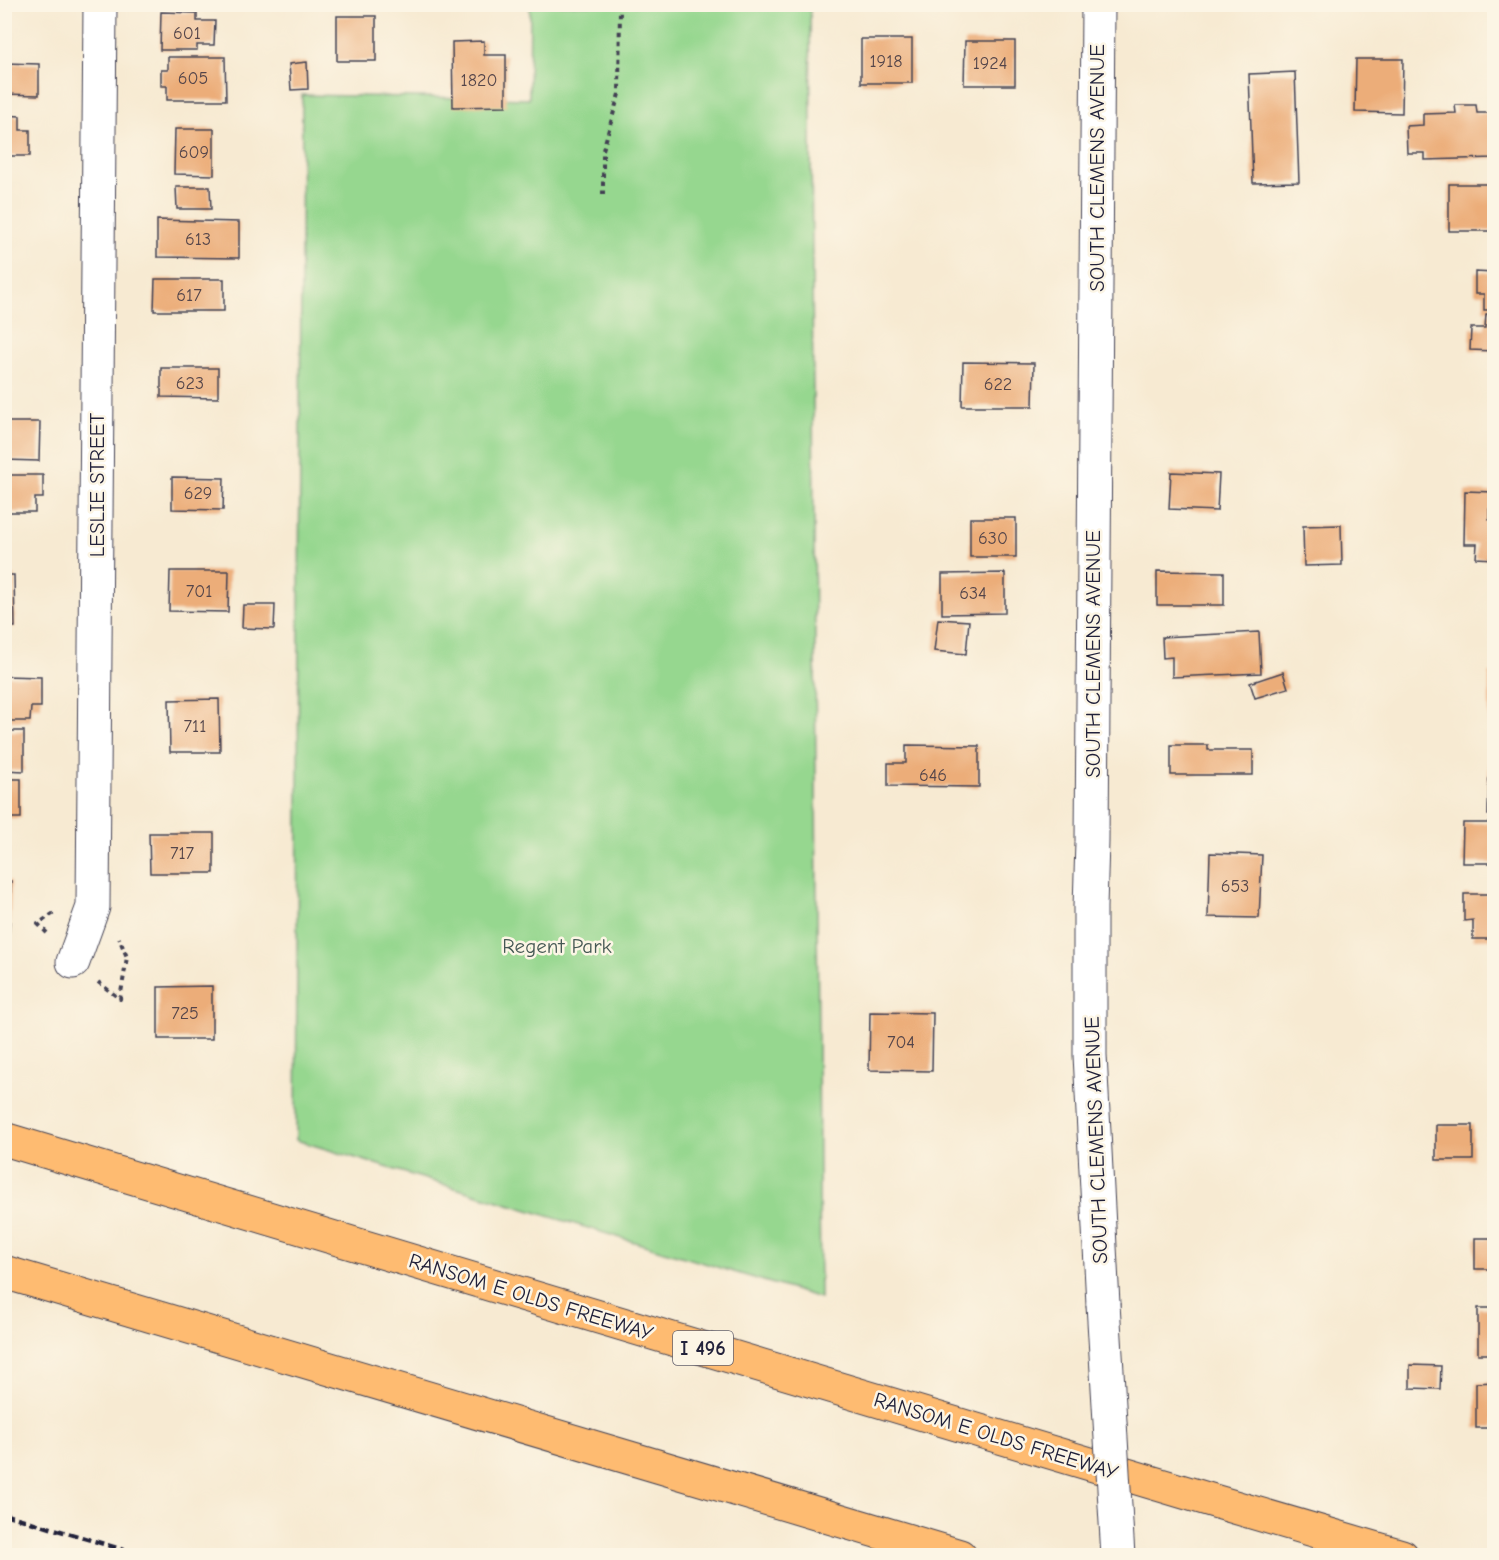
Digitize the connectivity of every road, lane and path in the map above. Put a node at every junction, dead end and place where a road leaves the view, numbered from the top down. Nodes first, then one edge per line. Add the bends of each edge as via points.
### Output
1 (100, 4) edge
2 (620, 4) edge
3 (1098, 4) edge
4 (603, 195) dead end
5 (73, 962) dead end
6 (4, 1139) edge
7 (4, 1272) edge
8 (960, 1556) edge
9 (1118, 1556) edge
10 (1402, 1556) edge

1 - 5 street, LESLIE STREET via 93,906
2 - 4 path via 619,94 603,150
3 - 9 street, SOUTH CLEMENS AVENUE, bridge via 1090,1055
6 - 10 highway, RANSOM E OLDS FREEWAY / I 496
7 - 8 highway

